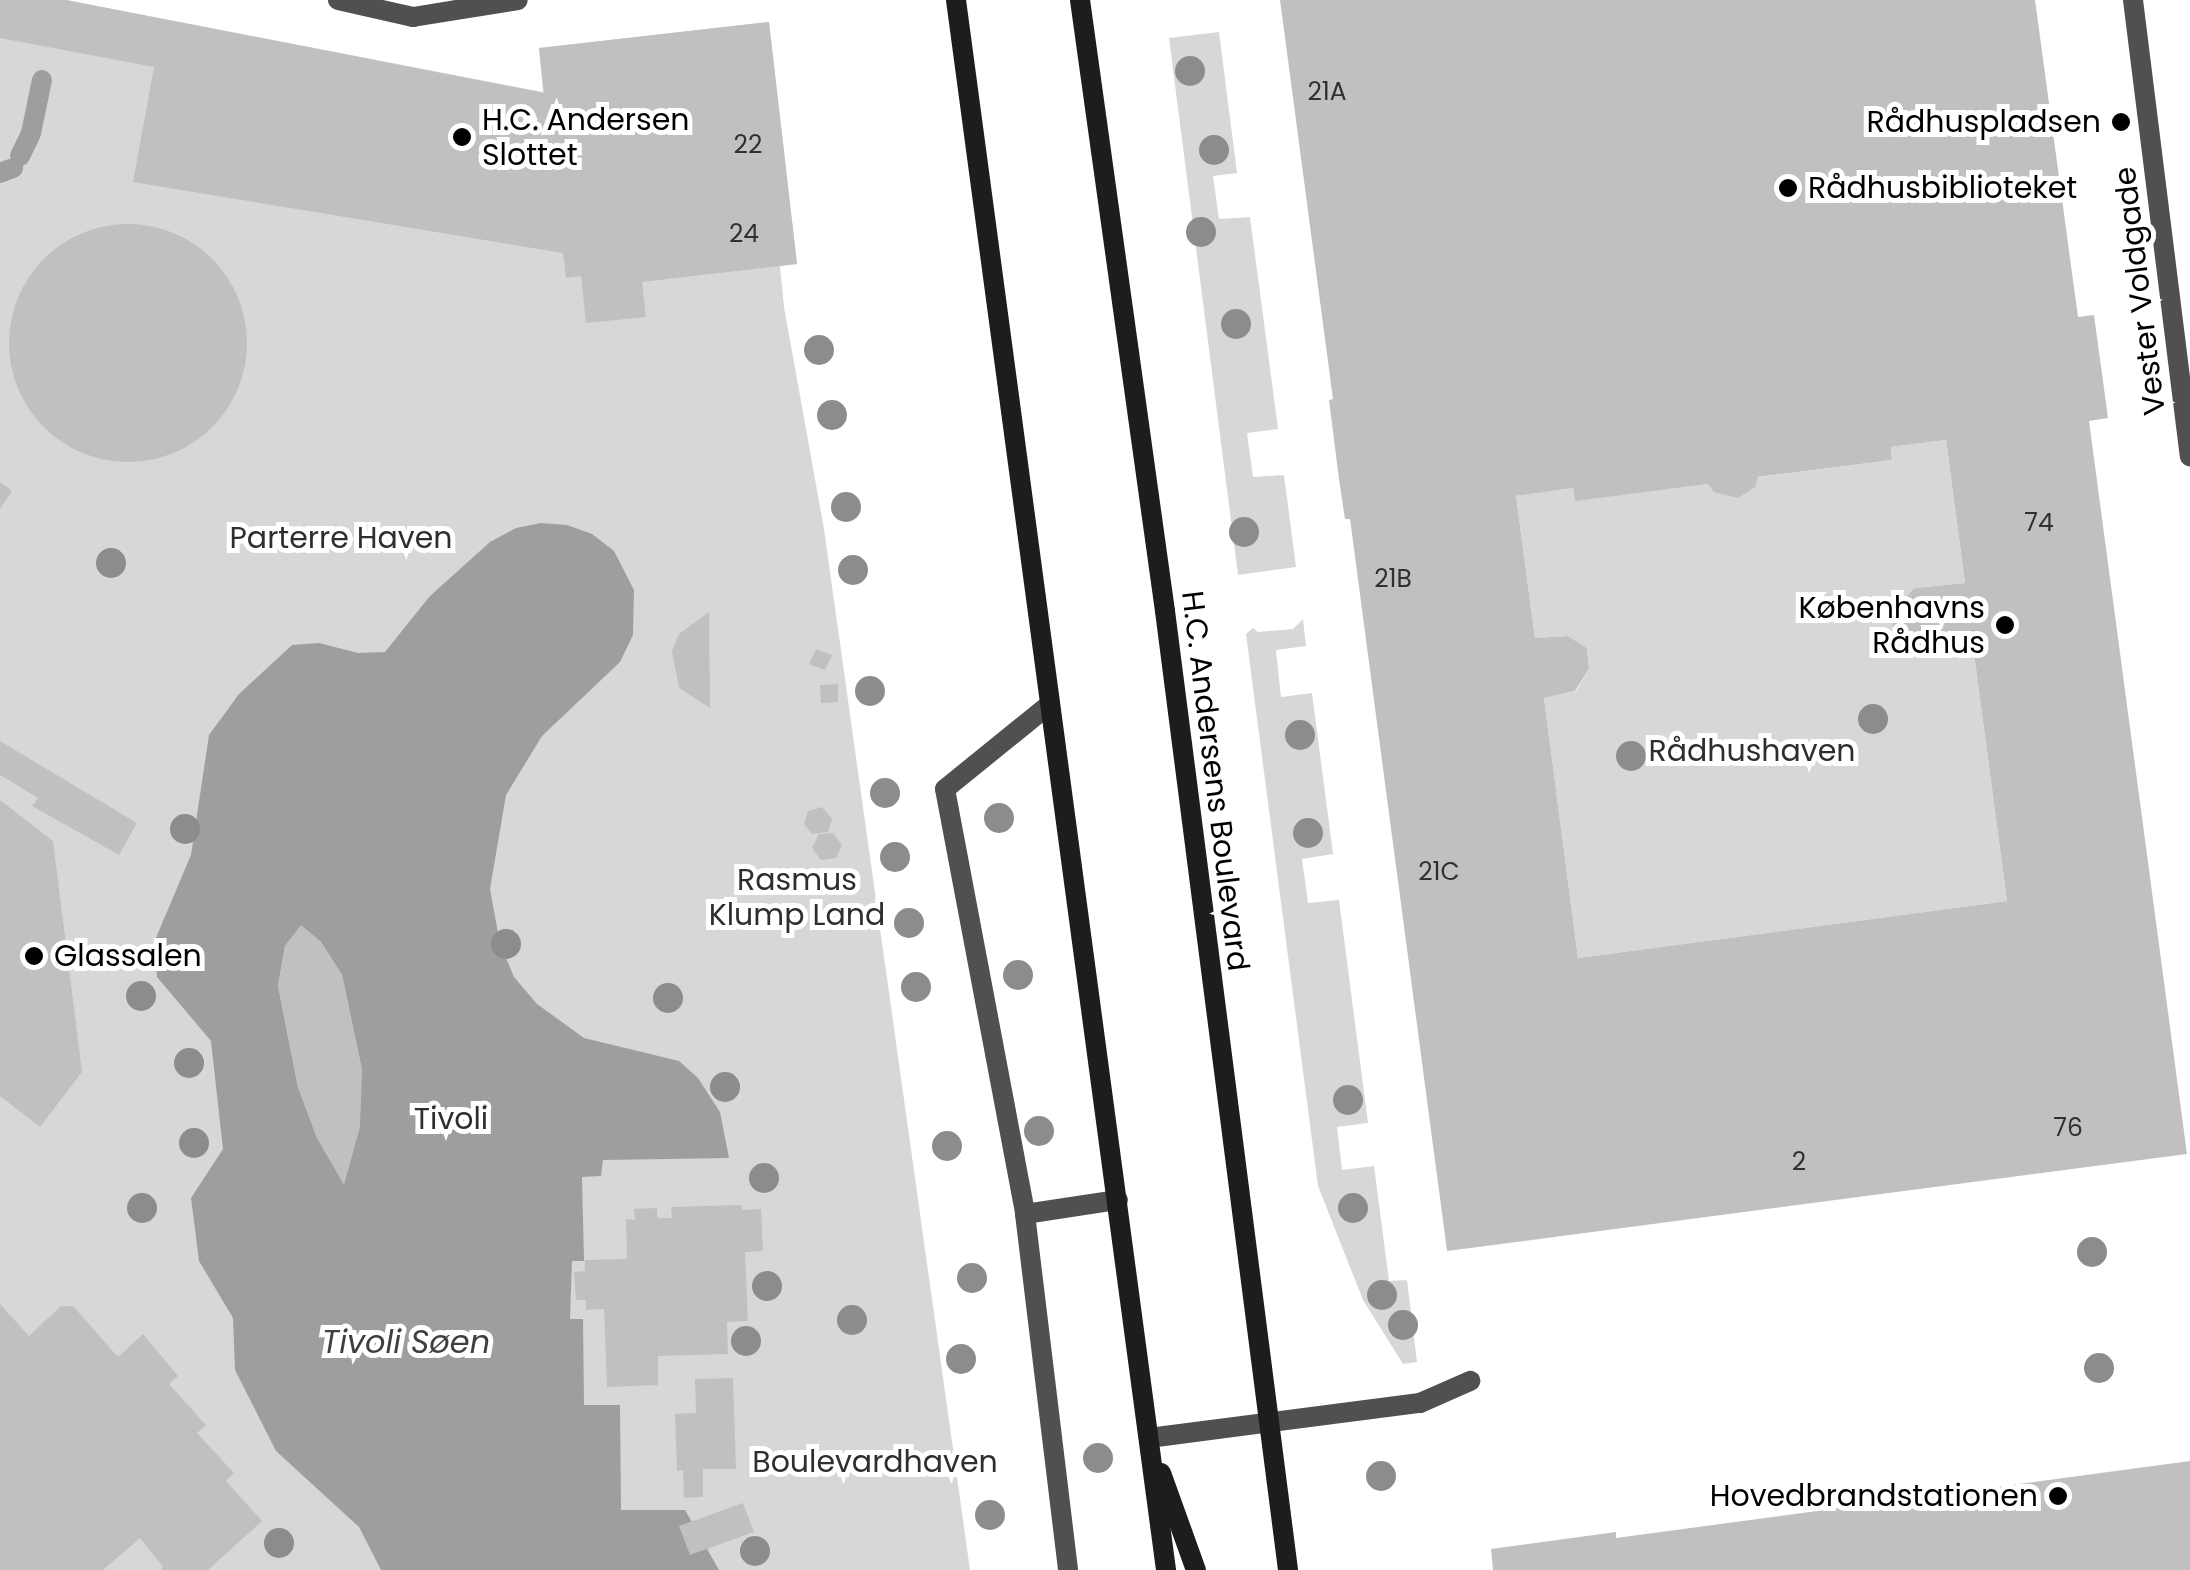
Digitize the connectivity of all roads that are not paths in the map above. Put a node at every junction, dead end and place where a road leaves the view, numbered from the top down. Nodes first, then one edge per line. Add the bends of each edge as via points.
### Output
1 (338, 0) edge
2 (518, 0) edge
3 (956, 0) edge
4 (1080, 0) edge
5 (2133, 0) edge
6 (2181, 294) edge
7 (2190, 456) edge
8 (1050, 704) junction
9 (1118, 1200) junction
10 (1025, 1214) junction
11 (1470, 1381) dead end
12 (1268, 1422) junction
13 (1149, 1438) junction
14 (1068, 1570) edge
15 (1166, 1570) edge
16 (1196, 1570) edge
17 (1288, 1570) edge

1 - 2 street via 412,17
3 - 8 street
4 - 12 street, H.C. Andersens Boulevard
5 - 6 street, Vester Voldgade
6 - 7 street, Vester Voldgade
8 - 9 street
8 - 10 street via 945,789
9 - 10 street
9 - 13 street
10 - 14 street
11 - 12 street via 1420,1403
12 - 13 street
12 - 17 street, H.C. Andersens Boulevard
13 - 15 street
13 - 16 street

